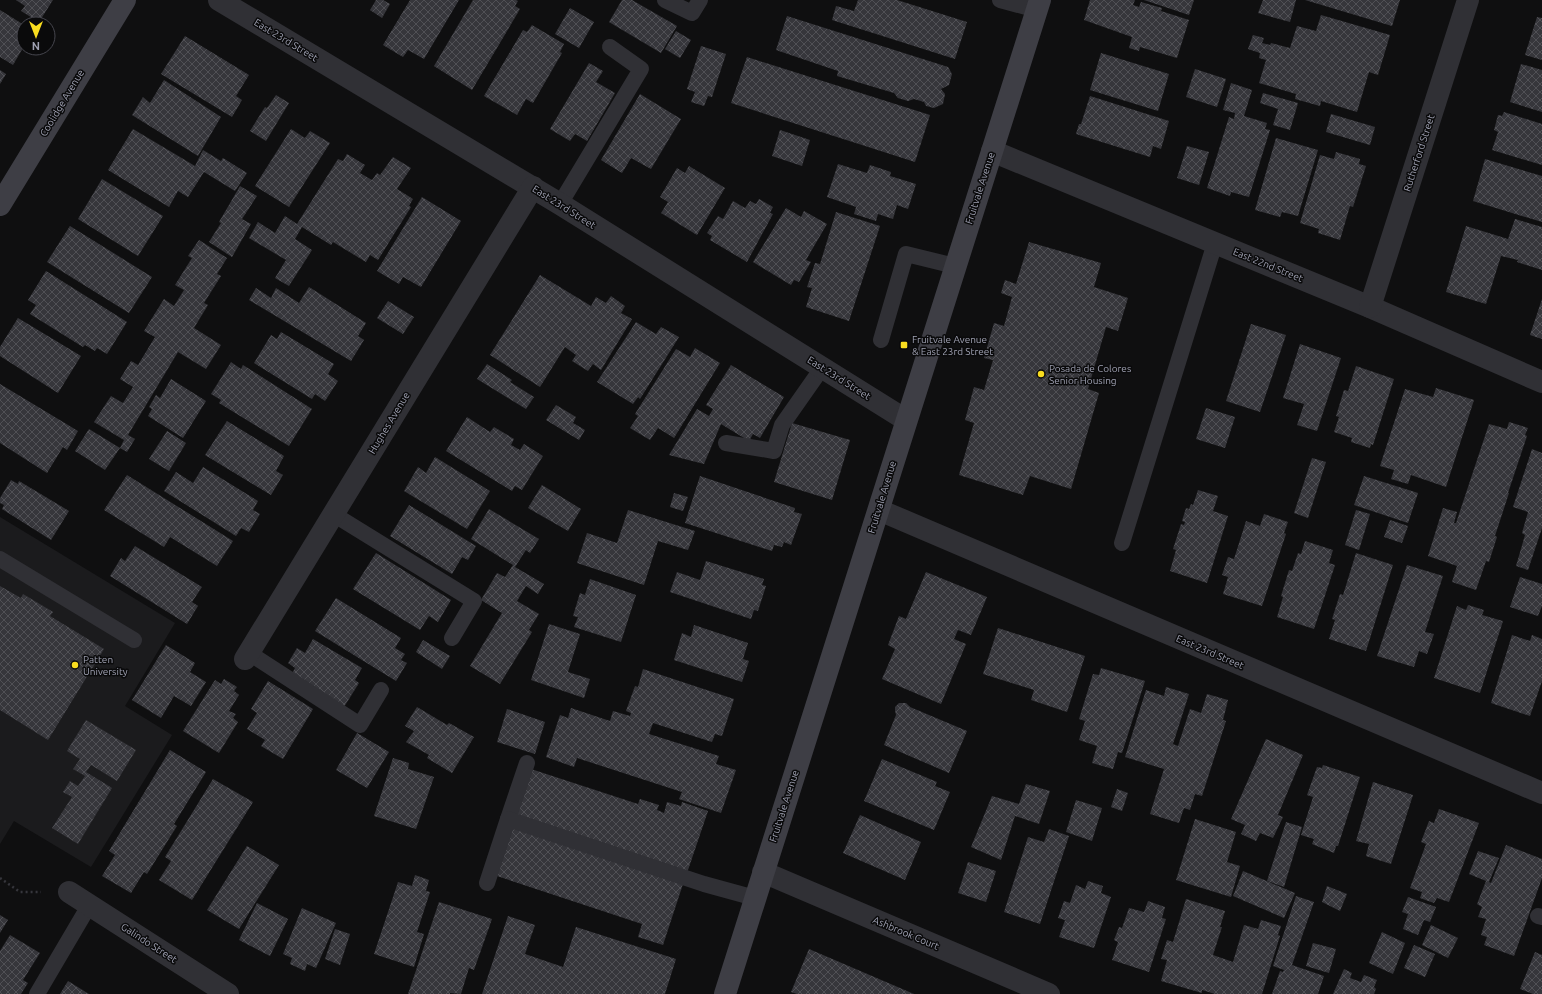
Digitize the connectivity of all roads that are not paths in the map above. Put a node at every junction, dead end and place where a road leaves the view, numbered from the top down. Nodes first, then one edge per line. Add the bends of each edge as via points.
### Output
1 (125, 0) edge
2 (218, 0) edge
3 (665, 0) edge
4 (700, 0) edge
5 (1000, 0) edge
6 (1468, 0) edge
7 (1038, 5) edge
8 (610, 47) dead end
9 (992, 151) junction
10 (533, 187) junction
11 (560, 204) junction
12 (0, 205) edge
13 (1215, 243) junction
14 (955, 266) junction
15 (1370, 307) junction
16 (881, 340) dead end
17 (822, 368) junction
18 (1542, 382) edge
19 (906, 420) junction
20 (726, 443) dead end
21 (879, 510) junction
22 (333, 514) junction
23 (1122, 543) dead end
24 (0, 559) edge
25 (452, 638) dead end
26 (134, 640) dead end
27 (247, 656) joint
28 (381, 690) dead end
29 (527, 763) dead end
30 (1542, 793) edge
31 (508, 819) junction
32 (763, 872) junction
33 (486, 883) dead end
34 (69, 892) road end
35 (755, 898) junction
36 (90, 904) junction
37 (37, 994) edge
38 (228, 994) edge
39 (725, 994) edge
40 (1049, 994) edge

1 - 12 main road, Coolidge Avenue
2 - 10 street, East 23rd Street
3 - 4 lane via 692,14
5 - 7 lane
6 - 15 street, Rutherford Street
7 - 9 main road, Fruitvale Avenue
8 - 11 lane via 641,69
9 - 13 street, East 22nd Street
9 - 14 main road, Fruitvale Avenue
10 - 11 street, East 23rd Street
10 - 22 street, Hughes Avenue
11 - 17 street, East 23rd Street
13 - 15 street, East 22nd Street
13 - 23 lane
14 - 16 lane via 906,254
14 - 19 main road, Fruitvale Avenue
15 - 18 street, East 22nd Street
17 - 19 street, East 23rd Street
17 - 20 lane via 782,425 774,451
19 - 21 main road, Fruitvale Avenue
21 - 30 street, East 23rd Street
21 - 32 main road, Fruitvale Avenue
22 - 25 lane via 474,601
22 - 27 street, Hughes Avenue
24 - 26 lane
27 - 28 lane via 360,725
29 - 31 lane
31 - 33 lane
31 - 35 lane via 704,884
32 - 35 main road, Fruitvale Avenue
32 - 40 street, Ashbrook Court
34 - 36 street, Galindo Street
35 - 39 main road, Fruitvale Avenue
36 - 37 lane
36 - 38 street, Galindo Street

